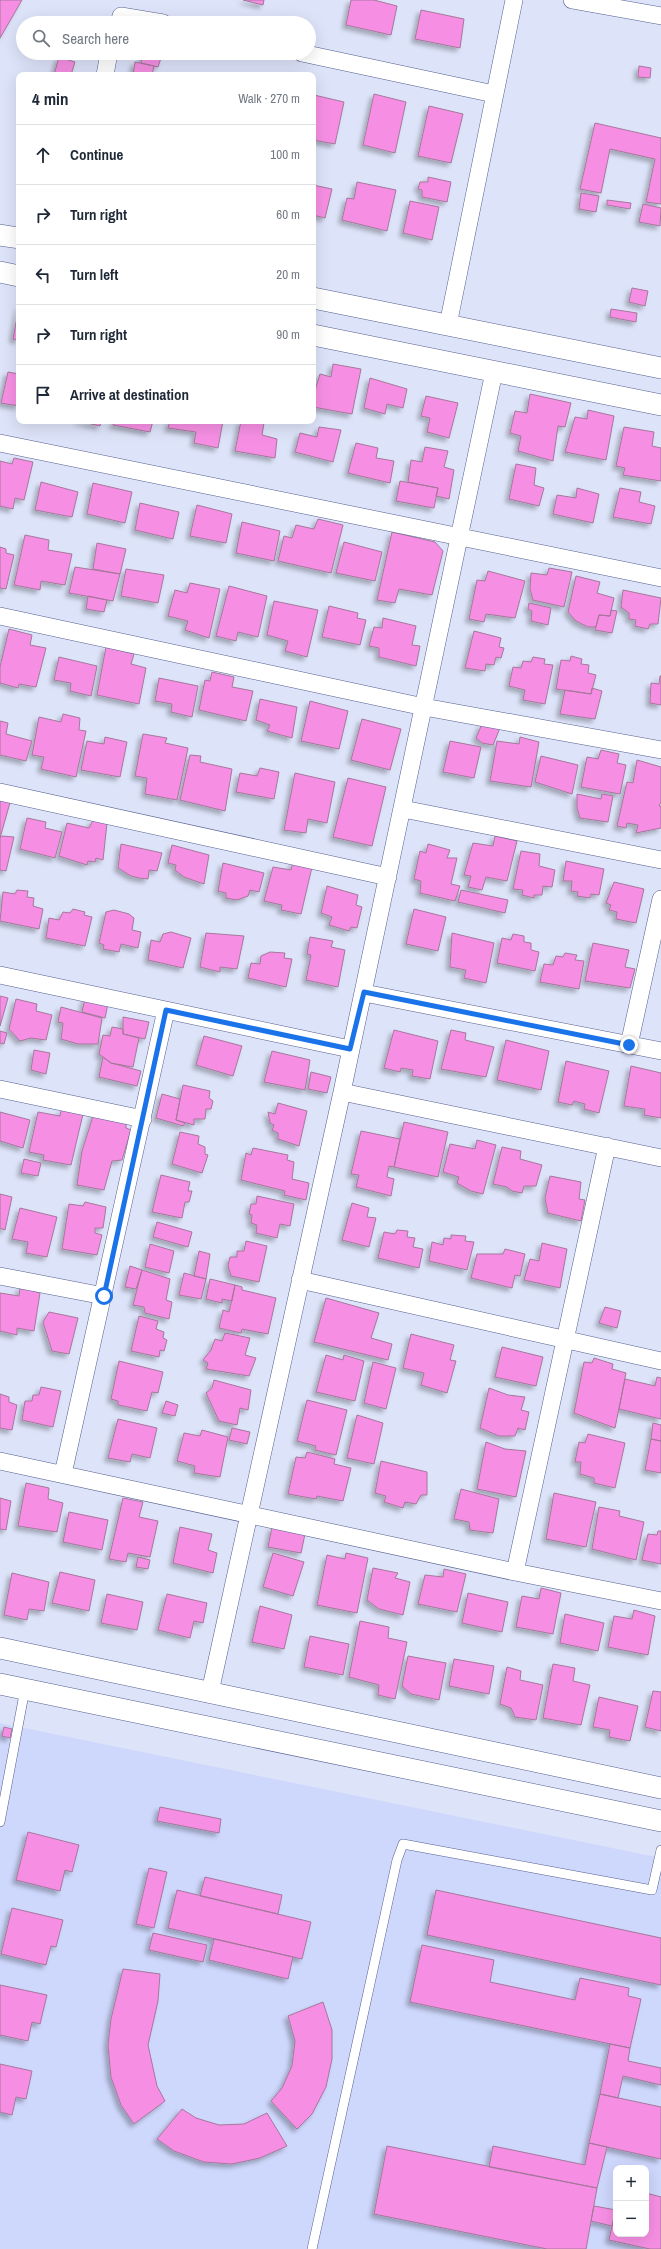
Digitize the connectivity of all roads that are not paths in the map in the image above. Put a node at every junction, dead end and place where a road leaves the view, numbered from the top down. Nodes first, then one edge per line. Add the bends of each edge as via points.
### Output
1 (514, 0) edge
2 (572, 0) edge
3 (121, 13) edge
4 (134, 16) edge
5 (661, 16) edge
6 (316, 56) edge
7 (108, 60) edge
8 (106, 72) edge
9 (494, 94) junction
10 (0, 235) edge
11 (16, 238) edge
12 (0, 272) edge
13 (16, 275) edge
14 (316, 299) edge
15 (448, 325) junction
16 (316, 337) edge
17 (661, 368) edge
18 (494, 372) junction
19 (661, 405) edge
20 (0, 443) edge
21 (461, 537) junction
22 (661, 578) edge
23 (0, 616) edge
24 (424, 707) junction
25 (661, 750) edge
26 (0, 792) edge
27 (403, 808) junction
28 (661, 860) edge
29 (388, 877) junction
30 (661, 899) edge
31 (0, 975) edge
32 (364, 992) junction
33 (166, 1010) junction
34 (629, 1045) junction
35 (350, 1049) junction
36 (661, 1051) edge
37 (0, 1089) edge
38 (342, 1092) junction
39 (143, 1119) junction
40 (606, 1146) junction
41 (661, 1158) edge
42 (0, 1276) edge
43 (300, 1280) junction
44 (104, 1296) junction
45 (565, 1339) junction
46 (661, 1361) edge
47 (0, 1461) edge
48 (64, 1474) junction
49 (250, 1514) junction
50 (515, 1572) junction
51 (661, 1601) edge
52 (0, 1648) edge
53 (0, 1684) edge
54 (25, 1689) junction
55 (210, 1692) junction
56 (661, 1788) edge
57 (661, 1821) edge
58 (0, 1822) edge
59 (661, 1850) edge
60 (312, 2249) edge

1 - 9 street
2 - 5 street
3 - 4 street
6 - 9 street
7 - 8 street
9 - 15 street
10 - 11 street
12 - 13 street
14 - 15 street
15 - 17 street
16 - 18 street
18 - 19 street
18 - 21 street
20 - 21 street
21 - 22 street
21 - 24 street
23 - 24 street
24 - 25 street
24 - 27 street
26 - 29 street
27 - 28 street
27 - 29 street
29 - 32 street
30 - 34 street
31 - 33 street
32 - 34 street
32 - 35 street
33 - 35 street
33 - 39 street
34 - 36 street
35 - 38 street
37 - 39 street
38 - 40 street
38 - 43 street
39 - 44 street
40 - 41 street
40 - 45 street
42 - 44 street
43 - 45 street
43 - 49 street
44 - 48 street
45 - 46 street
45 - 50 street
47 - 48 street
48 - 49 street
49 - 50 street
49 - 55 street
50 - 51 street
52 - 55 street
53 - 54 street
54 - 57 street
54 - 58 lane
55 - 56 street
59 - 60 lane via 652,1890 403,1844

